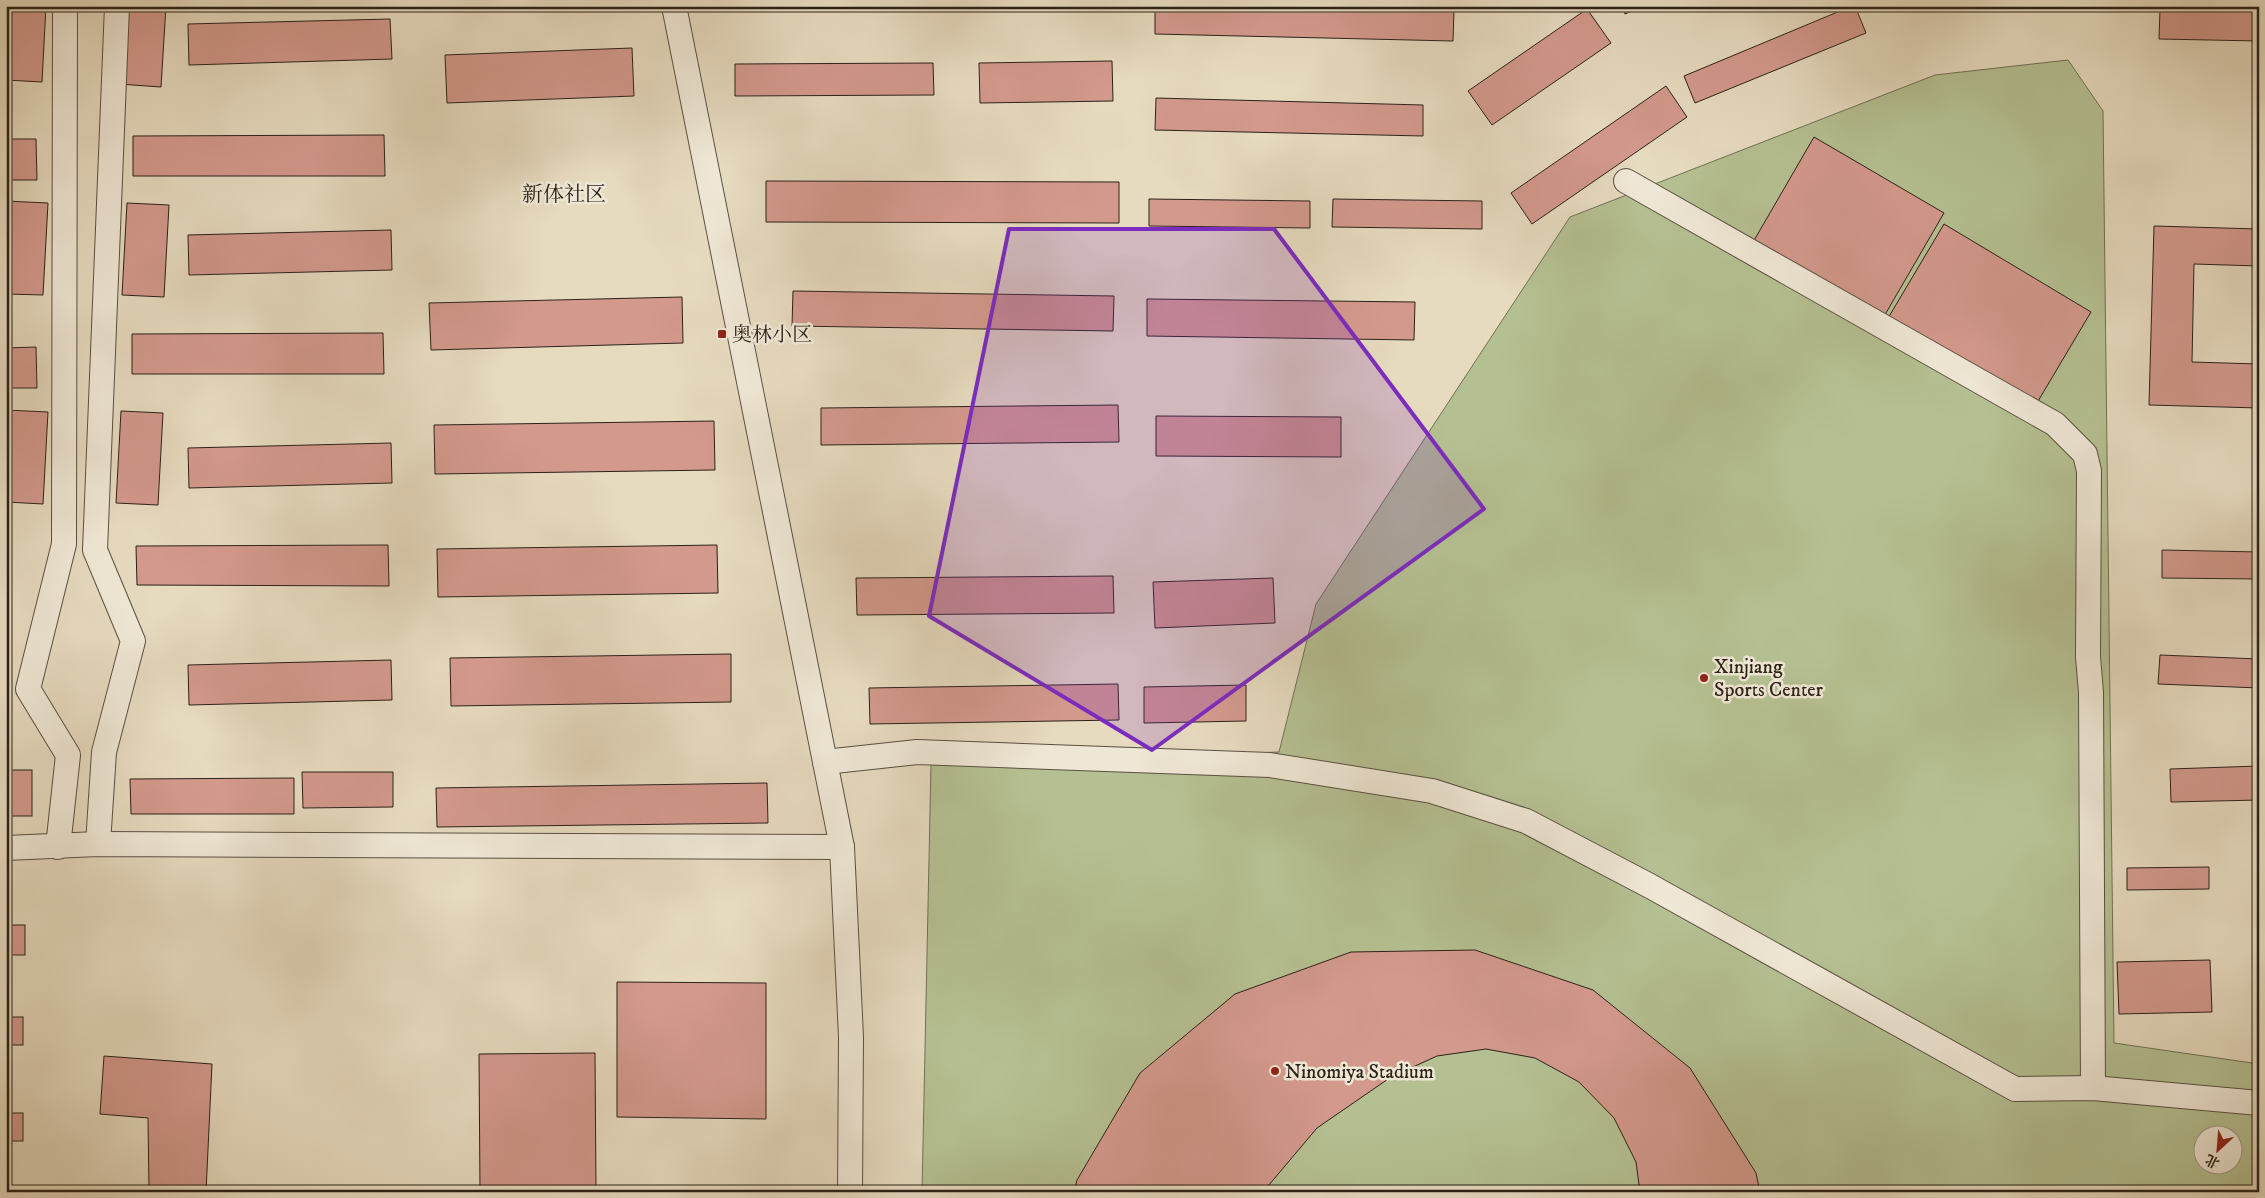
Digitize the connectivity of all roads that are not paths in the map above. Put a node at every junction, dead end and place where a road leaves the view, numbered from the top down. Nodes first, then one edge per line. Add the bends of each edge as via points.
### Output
1 (65, 6) edge
2 (117, 6) edge
3 (674, 6) edge
4 (1626, 182) dead end
5 (825, 762) junction
6 (98, 844) junction
7 (58, 847) junction
8 (842, 847) junction
9 (6, 848) edge
10 (2093, 1088) junction
11 (2259, 1104) edge
12 (850, 1192) edge

1 - 7 street via 64,544 28,689 68,755
2 - 6 street via 95,550 133,640 104,752
3 - 5 street
4 - 10 street via 2056,424 2086,454 2090,489 2088,658 2091,692
5 - 8 street
5 - 10 street via 917,752 1270,764 1432,791 1526,821 2015,1088
6 - 7 street
6 - 8 street
7 - 9 street
8 - 12 street via 851,1037
10 - 11 street

